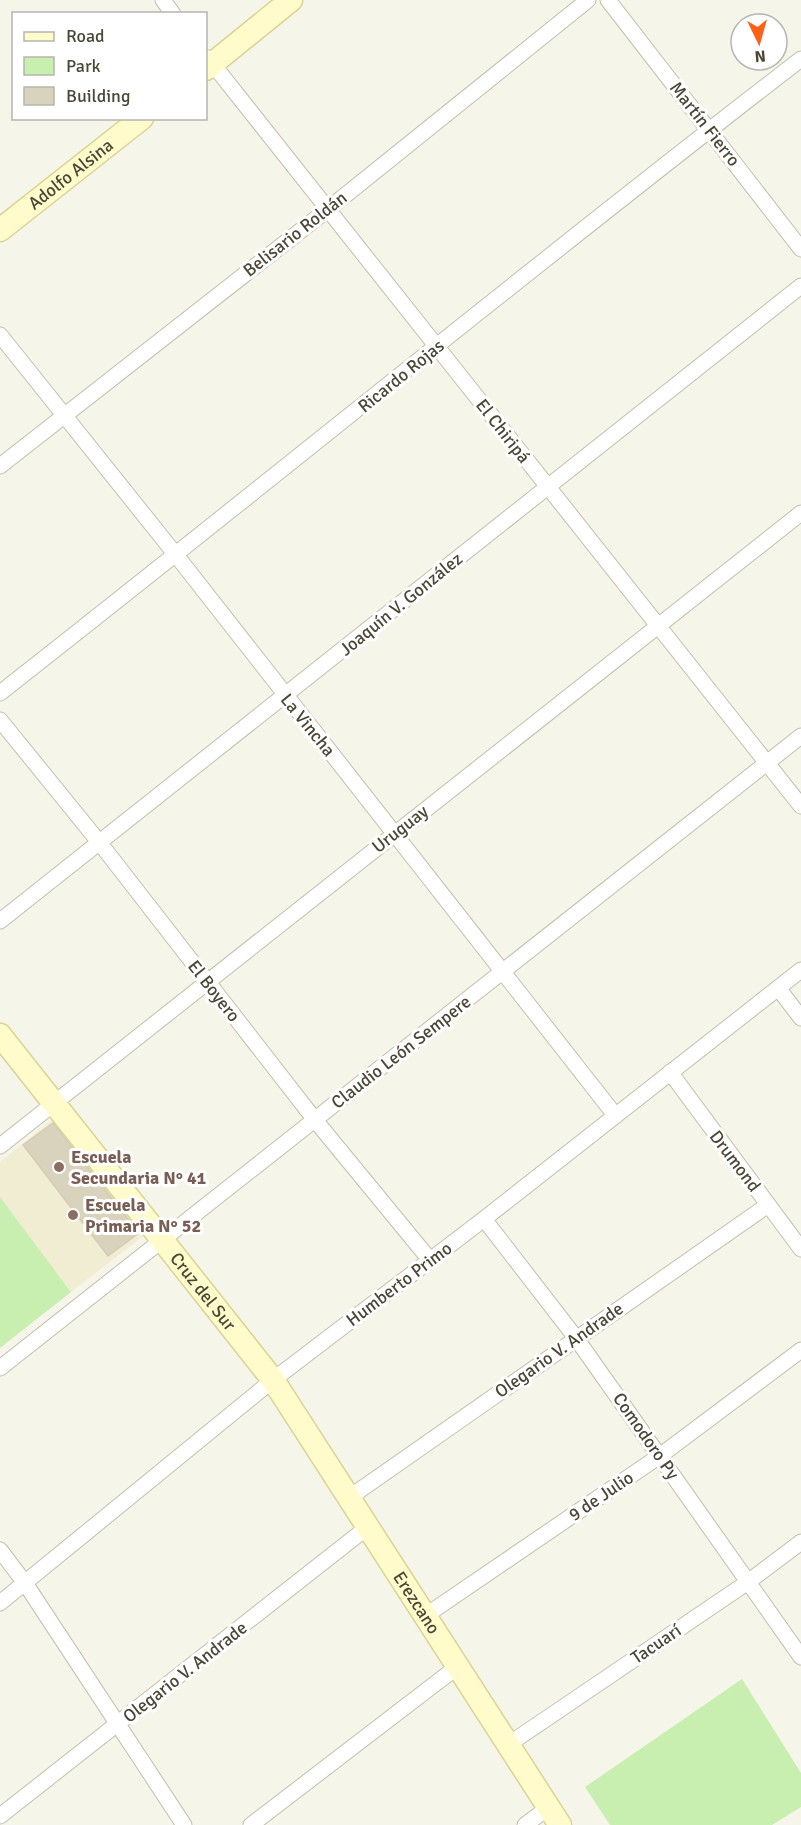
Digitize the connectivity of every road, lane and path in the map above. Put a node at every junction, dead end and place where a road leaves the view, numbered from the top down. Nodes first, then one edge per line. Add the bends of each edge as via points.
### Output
1 (291, 0) edge
2 (588, 0) edge
3 (608, 0) edge
4 (801, 59) edge
5 (208, 62) edge
6 (139, 120) edge
7 (710, 129) junction
8 (327, 210) junction
9 (0, 230) edge
10 (801, 249) edge
11 (801, 286) edge
12 (0, 336) edge
13 (438, 346) junction
14 (64, 416) junction
15 (0, 466) edge
16 (547, 488) junction
17 (801, 513) edge
18 (176, 555) junction
19 (658, 625) junction
20 (0, 693) edge
21 (285, 696) junction
22 (0, 720) edge
23 (801, 736) edge
24 (767, 763) junction
25 (801, 806) edge
26 (395, 833) junction
27 (99, 842) junction
28 (0, 921) edge
29 (801, 970) edge
30 (504, 971) junction
31 (207, 981) junction
32 (778, 988) junction
33 (801, 1018) edge
34 (0, 1035) edge
35 (670, 1072) junction
36 (54, 1103) junction
37 (615, 1115) junction
38 (315, 1120) junction
39 (0, 1146) edge
40 (768, 1205) junction
41 (484, 1220) junction
42 (162, 1241) junction
43 (801, 1249) edge
44 (430, 1260) junction
45 (576, 1338) junction
46 (801, 1350) edge
47 (0, 1368) edge
48 (273, 1380) junction
49 (661, 1455) junction
50 (350, 1497) junction
51 (369, 1526) junction
52 (801, 1542) edge
53 (0, 1550) edge
54 (25, 1582) junction
55 (748, 1582) junction
56 (0, 1603) edge
57 (425, 1616) junction
58 (801, 1657) edge
59 (457, 1667) junction
60 (119, 1724) junction
61 (509, 1744) junction
62 (0, 1816) edge
63 (554, 1816) edge
64 (184, 1825) edge
65 (251, 1825) edge
66 (525, 1825) edge

1 - 5 street
2 - 8 street, Belisario Roldán
3 - 7 street, Martín Fierro
4 - 7 street, Ricardo Rojas
5 - 8 street, El Chiripá
6 - 9 street, Adolfo Alsina
7 - 10 street, Martín Fierro
7 - 13 street, Ricardo Rojas
8 - 13 street, El Chiripá
8 - 14 street, Belisario Roldán
11 - 16 street, Joaquín V. González
12 - 14 street, La Vincha
13 - 16 street, El Chiripá
13 - 18 street, Ricardo Rojas
14 - 15 street, Belisario Roldán
14 - 18 street, La Vincha
16 - 19 street, El Chiripá
16 - 21 street, Joaquín V. González
17 - 19 street, Uruguay
18 - 20 street, Ricardo Rojas
18 - 21 street, La Vincha
19 - 24 street, El Chiripá
19 - 26 street, Uruguay
21 - 26 street, La Vincha
21 - 27 street, Joaquín V. González
22 - 27 street, El Boyero
23 - 24 street, Claudio León Sempere
24 - 25 street, El Chiripá
24 - 30 street, Claudio León Sempere
26 - 30 street, La Vincha
26 - 31 street, Uruguay
27 - 28 street, Joaquín V. González
27 - 31 street, El Boyero
29 - 32 street, Humberto Primo
30 - 37 street, La Vincha
30 - 38 street, Claudio León Sempere
31 - 36 street, Uruguay
31 - 38 street, El Boyero
32 - 33 street
32 - 35 street, Humberto Primo
34 - 36 street, Cruz del Sur
35 - 37 street, Humberto Primo
35 - 40 street, Drumond
36 - 39 street, Uruguay
36 - 42 street, Cruz del Sur
37 - 41 street, Humberto Primo
38 - 42 street, Claudio León Sempere
38 - 44 street, El Boyero
40 - 43 street, Drumond
40 - 45 street, Olegario V. Andrade
41 - 44 street, Humberto Primo
41 - 45 street, Comodoro Py
42 - 47 street, Claudio León Sempere
42 - 48 street, Cruz del Sur
44 - 48 street, Humberto Primo
45 - 49 street, Comodoro Py
45 - 50 street, Olegario V. Andrade
46 - 49 street, 9 de Julio
48 - 50 street, Erezcano
48 - 54 street, Humberto Primo
49 - 55 street, Comodoro Py
49 - 57 street, 9 de Julio
50 - 51 street, Erezcano
51 - 57 street, Erezcano
51 - 60 street, Olegario V. Andrade
52 - 55 street, Tacuarí
53 - 54 street
54 - 56 street, Humberto Primo
54 - 60 street
55 - 58 street, Comodoro Py
55 - 61 street, Tacuarí
57 - 59 street, Erezcano
59 - 61 street, Erezcano
59 - 65 street
60 - 62 street, Olegario V. Andrade
60 - 64 street
61 - 63 street, Erezcano
63 - 66 street

